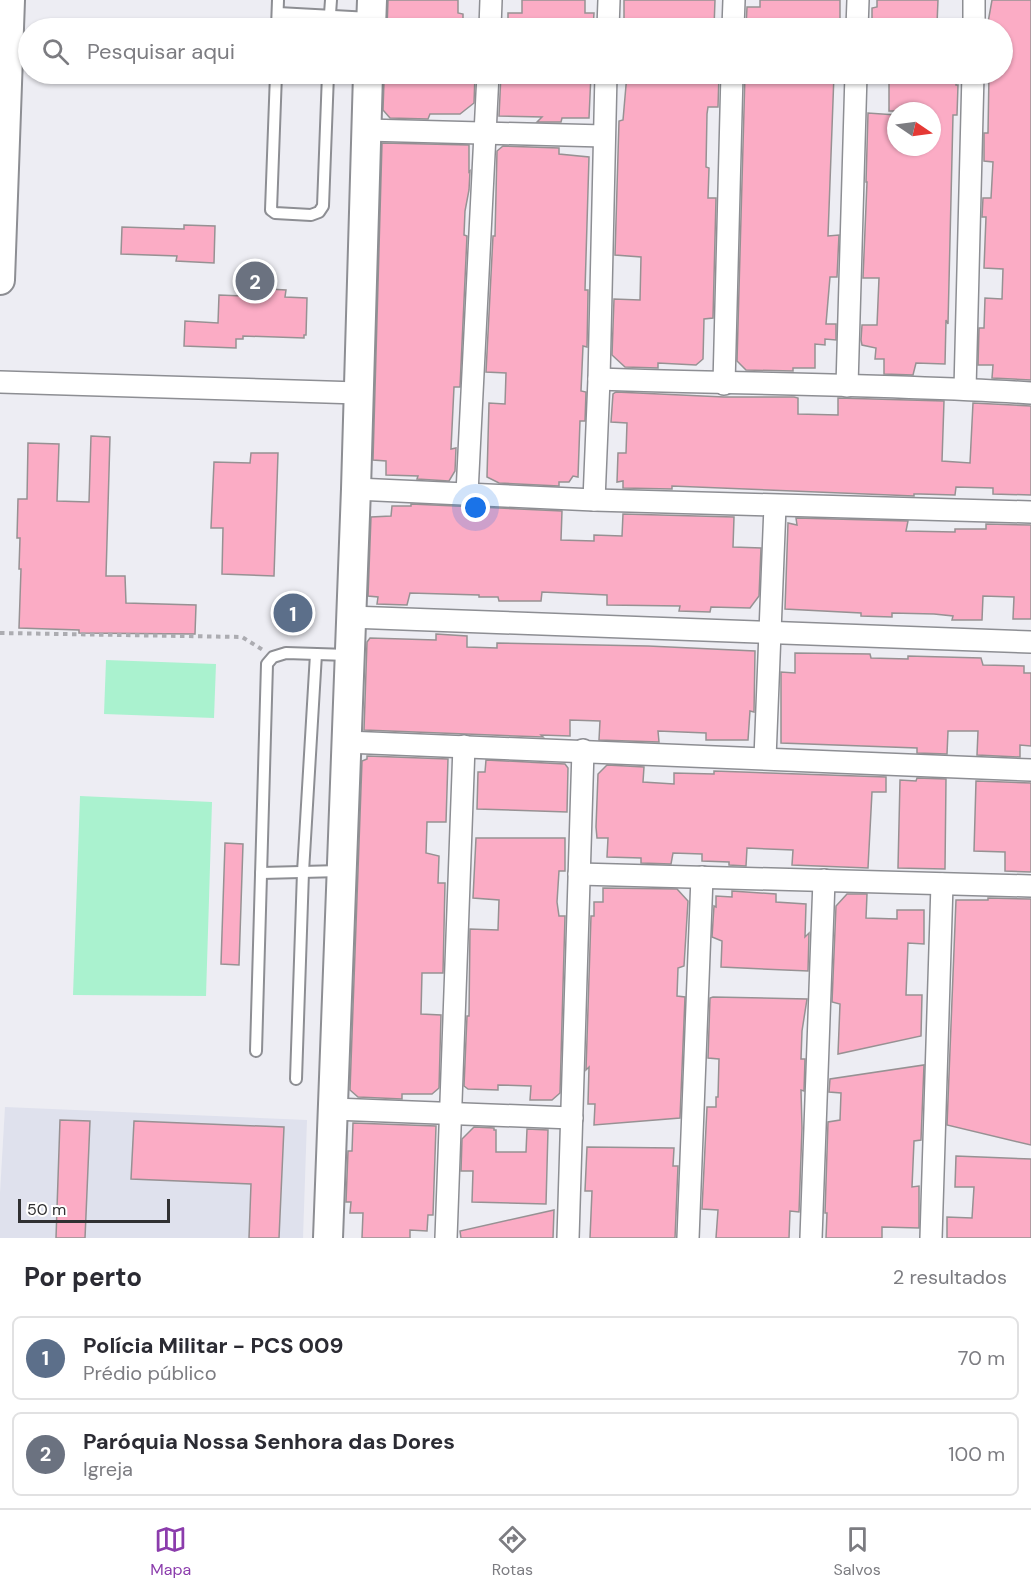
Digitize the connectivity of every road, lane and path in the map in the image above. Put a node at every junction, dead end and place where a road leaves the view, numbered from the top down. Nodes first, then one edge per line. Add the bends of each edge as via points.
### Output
1 (9, 0) edge
2 (278, 0) edge
3 (331, 0) edge
4 (491, 0) edge
5 (609, 0) edge
6 (734, 0) edge
7 (858, 0) edge
8 (974, 0) edge
9 (278, 14) junction
10 (371, 15) edge
11 (330, 16) junction
12 (278, 18) edge
13 (490, 18) edge
14 (608, 18) edge
15 (733, 18) edge
16 (857, 18) edge
17 (974, 18) edge
18 (276, 84) edge
19 (328, 84) edge
20 (368, 84) edge
21 (487, 84) edge
22 (606, 84) edge
23 (732, 84) edge
24 (856, 84) edge
25 (973, 84) edge
26 (3, 107) edge
27 (366, 130) junction
28 (485, 132) junction
29 (604, 136) junction
30 (0, 280) edge
31 (599, 378) junction
32 (0, 382) edge
33 (724, 384) junction
34 (847, 386) junction
35 (965, 389) junction
36 (358, 393) junction
37 (1031, 393) edge
38 (356, 489) junction
39 (467, 493) junction
40 (594, 500) junction
41 (775, 506) junction
42 (1031, 512) edge
43 (350, 617) junction
44 (771, 632) junction
45 (0, 633) edge
46 (1031, 642) edge
47 (316, 654) junction
48 (349, 655) junction
49 (273, 657) junction
50 (346, 742) junction
51 (464, 746) junction
52 (583, 750) junction
53 (765, 758) junction
54 (1031, 770) edge
55 (341, 871) junction
56 (303, 872) junction
57 (261, 873) junction
58 (579, 874) junction
59 (702, 877) junction
60 (824, 880) junction
61 (942, 884) junction
62 (1031, 886) edge
63 (256, 1051) dead end
64 (296, 1079) dead end
65 (333, 1109) junction
66 (451, 1114) junction
67 (572, 1118) junction
68 (328, 1238) edge
69 (446, 1238) edge
70 (568, 1238) edge
71 (688, 1238) edge
72 (811, 1238) edge
73 (931, 1238) edge

1 - 26 street
2 - 9 lane
3 - 11 lane
4 - 13 street
5 - 14 street
6 - 15 street
7 - 16 street
8 - 17 street
9 - 11 lane
9 - 12 lane
10 - 11 lane
18 - 19 lane via 271,210 311,215 323,206
20 - 27 street
21 - 28 street
22 - 29 street
23 - 33 street
24 - 34 street
25 - 35 street
26 - 30 street
27 - 28 street
27 - 36 street
28 - 29 street
28 - 39 street
29 - 31 street
31 - 33 street
31 - 40 street
32 - 36 street
33 - 34 street
34 - 35 street
35 - 37 street
36 - 38 street
38 - 39 street
38 - 43 street
39 - 40 street
40 - 41 street
41 - 42 street
41 - 44 street
43 - 44 street
43 - 48 street
44 - 46 street
44 - 53 street
45 - 49 path via 242,637
47 - 48 lane
47 - 49 lane via 286,653
47 - 56 lane
48 - 50 street
49 - 57 lane via 267,664
50 - 51 street
50 - 55 street
51 - 52 street
51 - 66 street
52 - 53 street
52 - 58 street
53 - 54 street
55 - 56 lane
55 - 65 street
56 - 57 lane
56 - 64 lane
57 - 63 lane
58 - 59 street
58 - 67 street
59 - 60 street
59 - 71 street
60 - 61 street
60 - 72 street
61 - 62 street
61 - 73 street
65 - 66 street
65 - 68 street
66 - 67 street
66 - 69 street
67 - 70 street

